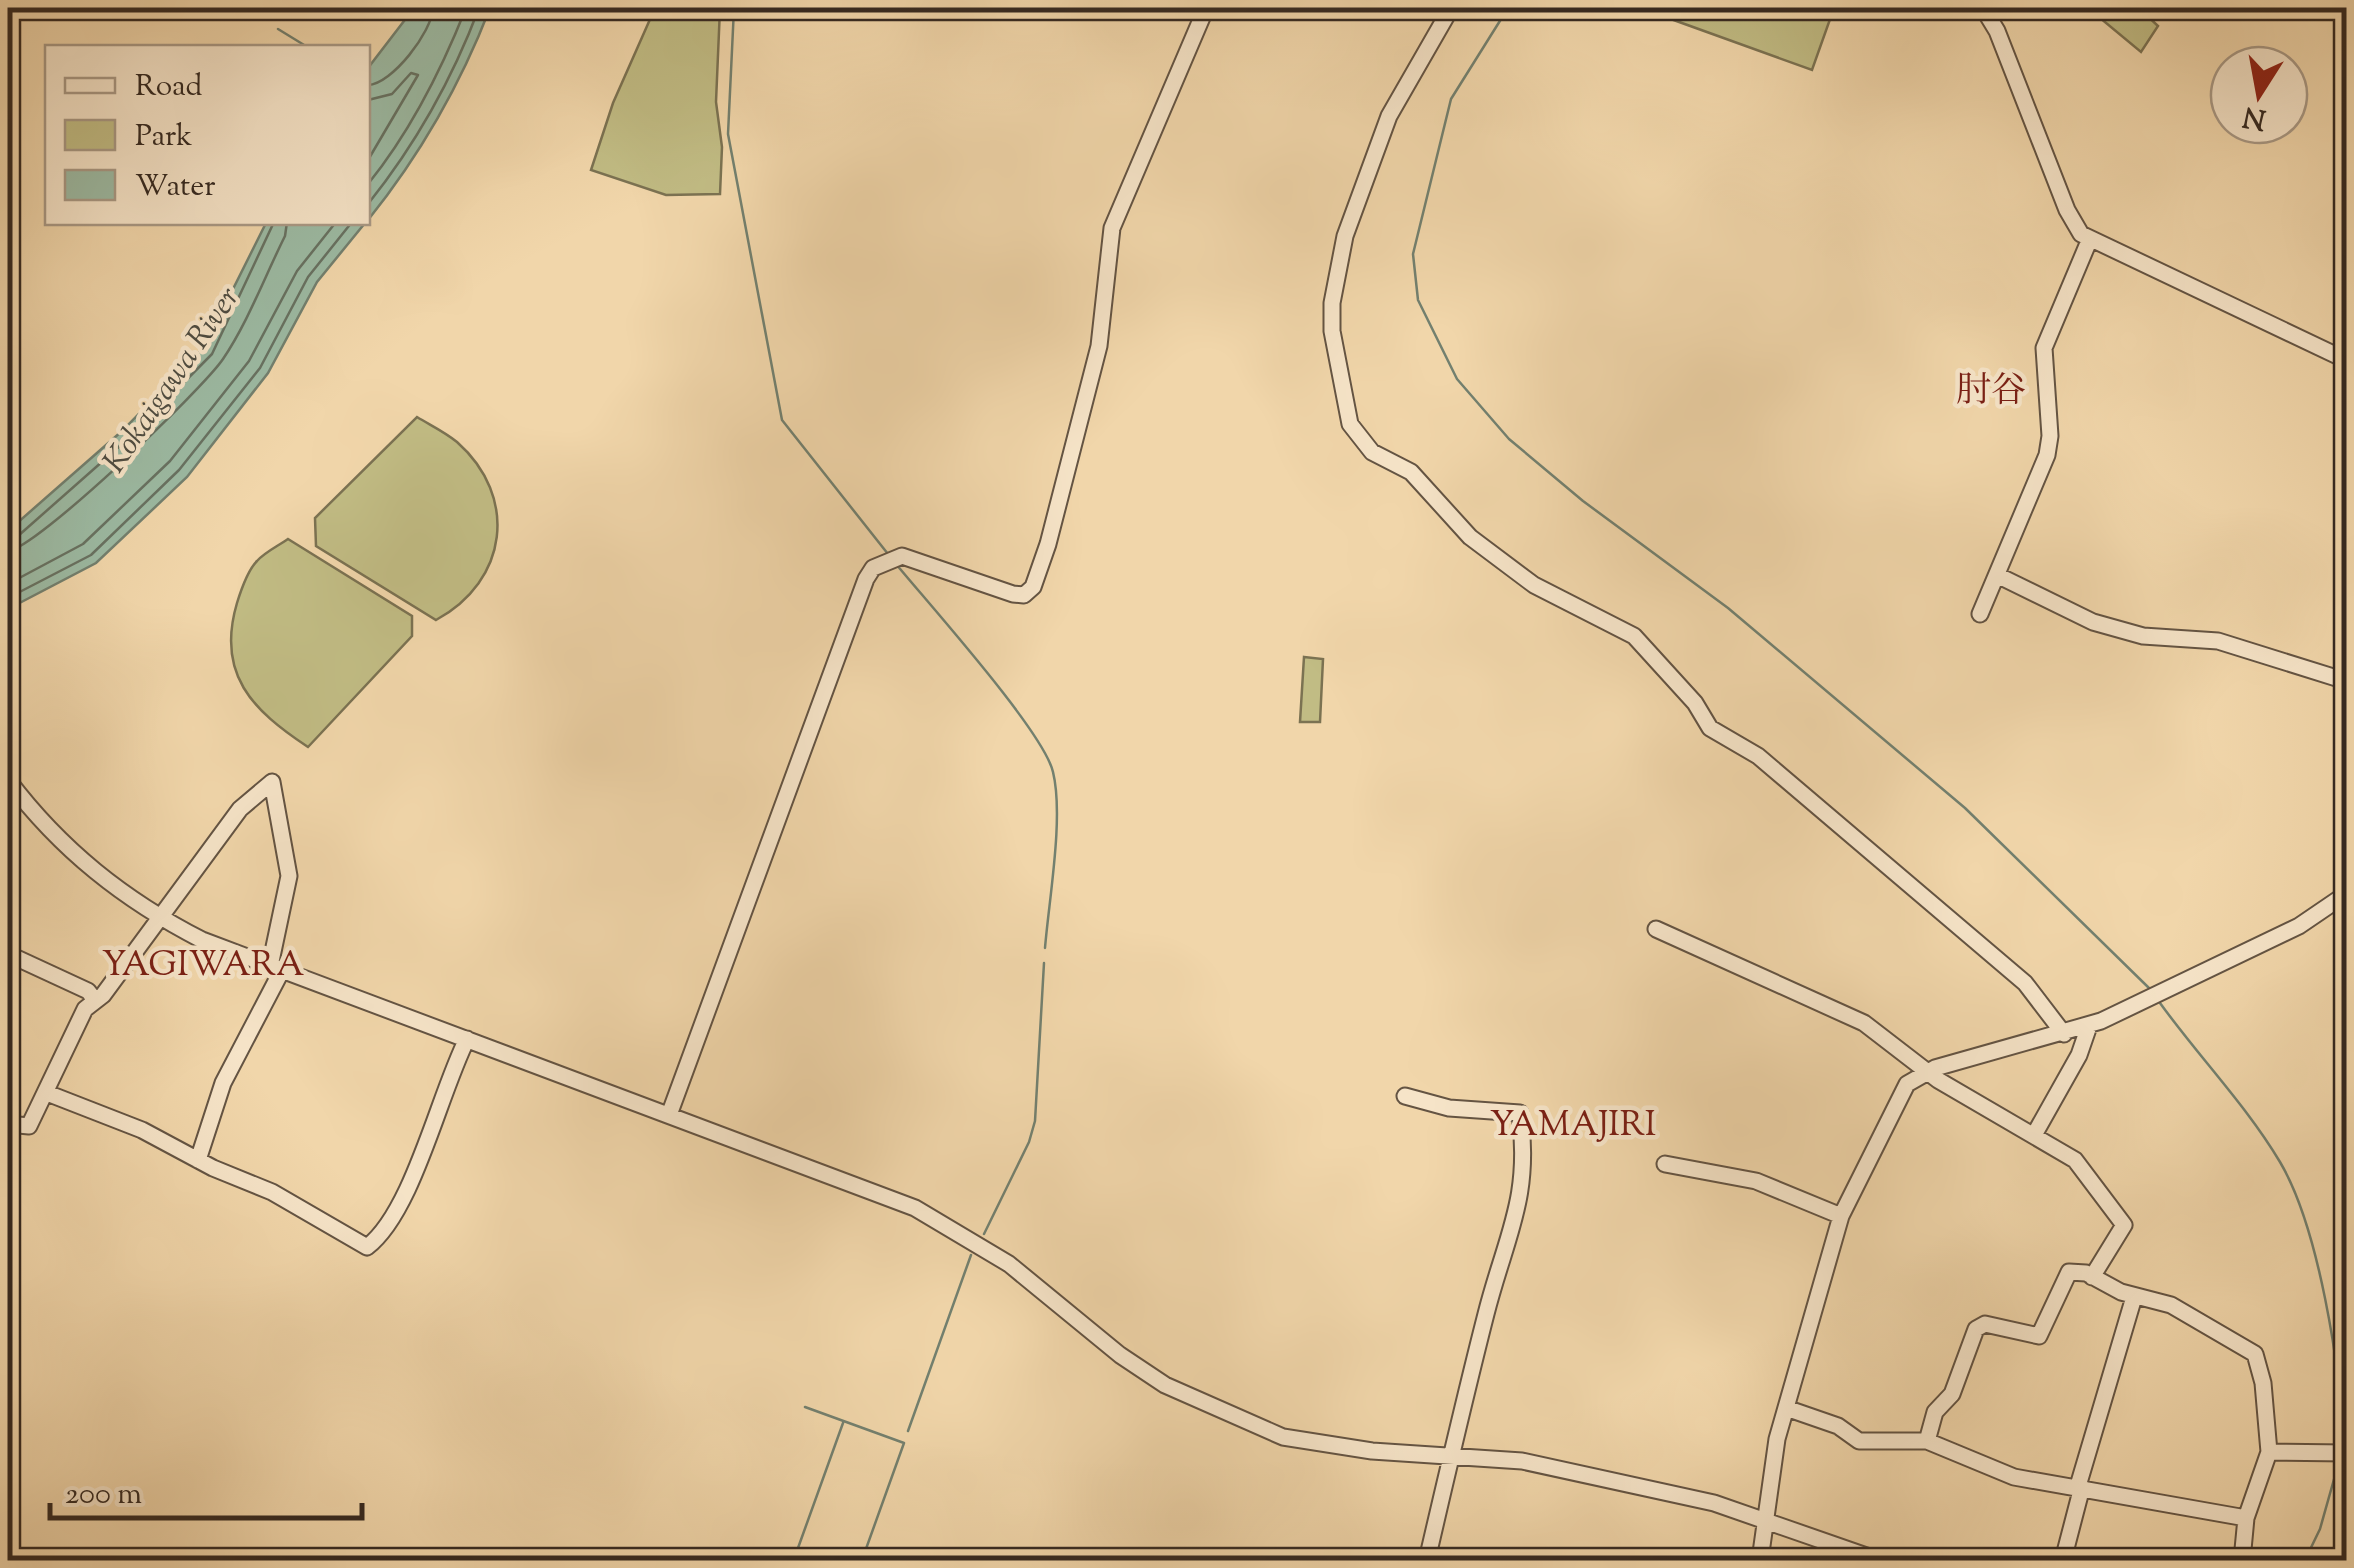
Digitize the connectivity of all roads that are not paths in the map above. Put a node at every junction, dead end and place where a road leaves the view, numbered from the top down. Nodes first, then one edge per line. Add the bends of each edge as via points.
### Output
1 (1206, 8) edge
2 (1451, 8) edge
3 (1983, 8) edge
4 (2089, 240) junction
5 (2346, 360) edge
6 (1999, 576) junction
7 (1980, 614) dead end
8 (2346, 681) edge
9 (8, 780) edge
10 (2346, 894) edge
11 (158, 918) junction
12 (1656, 930) dead end
13 (8, 954) edge
14 (276, 968) junction
15 (94, 1000) junction
16 (2089, 1026) junction
17 (2064, 1034) junction
18 (467, 1039) junction
19 (1926, 1071) junction
20 (46, 1092) junction
21 (1405, 1096) dead end
22 (669, 1115) junction
23 (8, 1124) edge
24 (2034, 1135) junction
25 (198, 1160) junction
26 (1665, 1164) dead end
27 (1841, 1216) junction
28 (2092, 1276) junction
29 (2134, 1297) junction
30 (1786, 1408) junction
31 (1927, 1441) junction
32 (2270, 1452) junction
33 (1451, 1453) junction
34 (2346, 1453) edge
35 (2080, 1487) junction
36 (1764, 1517) junction
37 (2246, 1518) junction
38 (1426, 1560) edge
39 (1760, 1560) edge
40 (1878, 1560) edge
41 (2063, 1560) edge
42 (2242, 1560) edge

1 - 22 street via 1112,228 1104,328 1033,587 1014,594 902,556 866,579
2 - 17 street via 1388,116 1345,236 1332,331 1354,433 1372,452 1411,472 1470,537 1534,585 1634,636 1710,728 1758,756 2025,983
3 - 4 street via 2068,210
4 - 5 street
4 - 6 street via 2046,336 2047,456
6 - 7 street
6 - 8 street via 2093,622 2143,636 2218,641
9 - 11 street via 71,852
10 - 16 street via 2299,926
11 - 14 street
11 - 14 street via 240,809 272,782 288,876
11 - 15 street
12 - 19 street via 1864,1023
13 - 15 street via 88,991
14 - 18 street
14 - 25 street via 222,1083
15 - 20 street
16 - 17 street
16 - 24 street
17 - 19 street
18 - 22 street
18 - 25 street via 402,1200 367,1247 272,1192
19 - 24 street
19 - 27 street via 1903,1091
20 - 23 street via 29,1126
20 - 25 street
21 - 33 street via 1448,1108 1520,1113 1521,1201 1496,1271
22 - 33 street via 941,1221 1165,1385 1238,1420 1321,1446
24 - 28 street via 2079,1164 2124,1225
26 - 27 street via 1756,1182
27 - 30 street
28 - 29 street
28 - 31 street via 2072,1270 2064,1276 2038,1336 1980,1325
29 - 32 street via 2172,1304 2255,1354
29 - 35 street
30 - 31 street via 1838,1426 1858,1441
30 - 36 street
31 - 35 street via 2014,1477
32 - 34 street
32 - 37 street
33 - 36 street via 1522,1461
33 - 38 street
35 - 37 street
35 - 41 street
36 - 39 street
36 - 40 street
37 - 42 street

